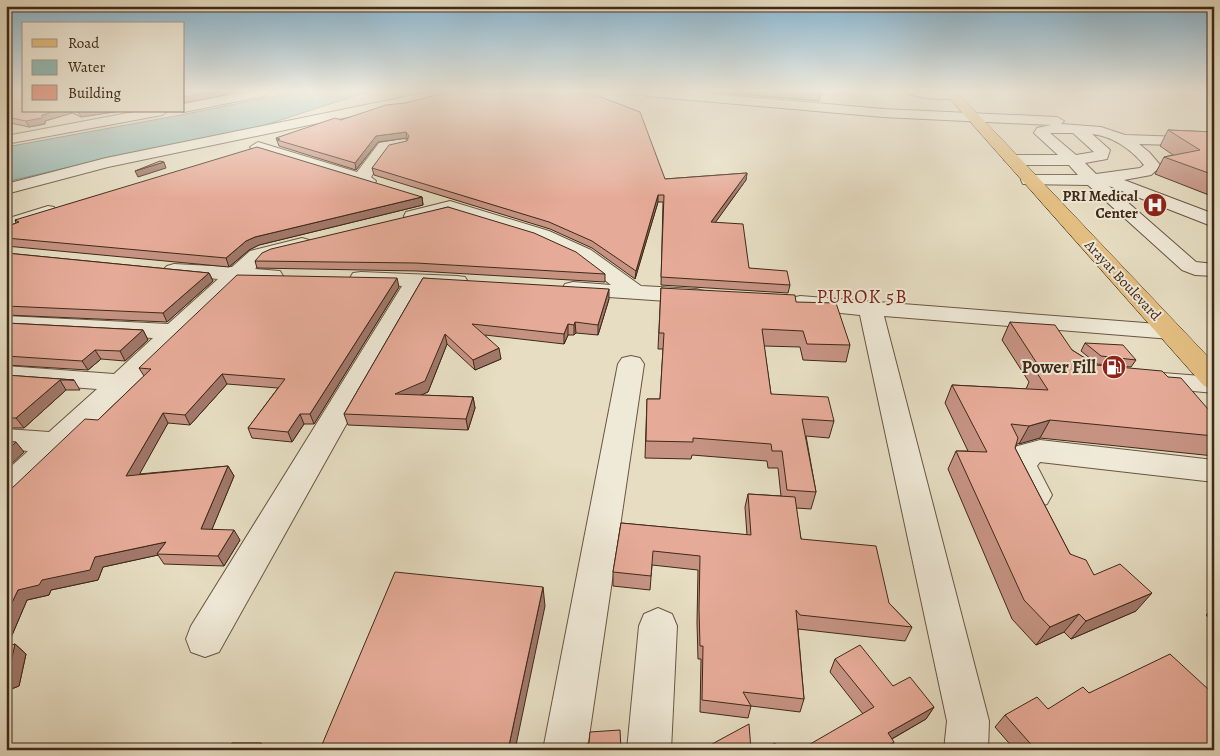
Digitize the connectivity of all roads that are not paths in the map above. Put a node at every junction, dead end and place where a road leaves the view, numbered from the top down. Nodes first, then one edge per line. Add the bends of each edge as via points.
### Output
1 (74, 127) edge
2 (278, 127) edge
3 (982, 127) edge
4 (1079, 131) junction
5 (1122, 139) junction
6 (6, 140) edge
7 (1214, 142) edge
8 (402, 143) edge
9 (239, 153) edge
10 (1012, 160) junction
11 (1073, 160) junction
12 (361, 179) junction
13 (1029, 180) junction
14 (1099, 180) junction
15 (388, 187) edge
16 (6, 189) edge
17 (423, 198) edge
18 (68, 205) edge
19 (450, 206) junction
20 (394, 221) edge
21 (1214, 221) edge
22 (6, 225) edge
23 (318, 240) edge
24 (158, 268) edge
25 (1214, 270) edge
26 (236, 276) junction
27 (293, 277) edge
28 (341, 278) edge
29 (417, 279) junction
30 (476, 283) edge
31 (556, 288) edge
32 (634, 292) junction
33 (713, 297) edge
34 (782, 302) edge
35 (870, 307) junction
36 (1047, 322) junction
37 (6, 323) edge
38 (175, 332) junction
39 (1171, 332) junction
40 (1062, 344) edge
41 (631, 364) dead end
42 (6, 374) edge
43 (1125, 378) edge
44 (1214, 380) edge
45 (121, 383) junction
46 (1214, 386) edge
47 (6, 439) edge
48 (56, 443) junction
49 (1214, 470) edge
50 (6, 490) edge
51 (1048, 518) edge
52 (658, 626) dead end
53 (205, 639) dead end
54 (565, 750) edge
55 (649, 750) edge
56 (966, 750) edge

1 - 6 street
2 - 16 street via 106,163
3 - 10 main road, Arayat Boulevard
4 - 5 street via 1108,132
4 - 11 street via 1102,150 1102,156
4 - 11 street via 1046,130 1041,133
5 - 7 street
5 - 14 street via 1153,166 1145,172
8 - 12 street via 384,146
9 - 12 street via 261,143
10 - 11 street
10 - 13 main road, Arayat Boulevard
11 - 14 street
12 - 15 street
13 - 14 street
13 - 39 main road, Arayat Boulevard
14 - 21 street
14 - 25 street via 1189,266
17 - 19 street
18 - 22 street
19 - 20 street
19 - 32 street via 542,235 584,254
23 - 26 street via 257,255
24 - 26 street
26 - 27 street
26 - 38 street
28 - 29 street
29 - 30 street
29 - 53 street
31 - 32 street
32 - 33 street
34 - 35 street
35 - 36 street
35 - 56 street via 968,721
36 - 39 street
36 - 40 street
37 - 38 street
38 - 45 street
39 - 44 main road, Arayat Boulevard
41 - 54 street
42 - 45 street
43 - 46 street
45 - 48 street
47 - 48 street
48 - 50 street
49 - 51 street via 1040,451 1025,455 1022,466
52 - 55 street

